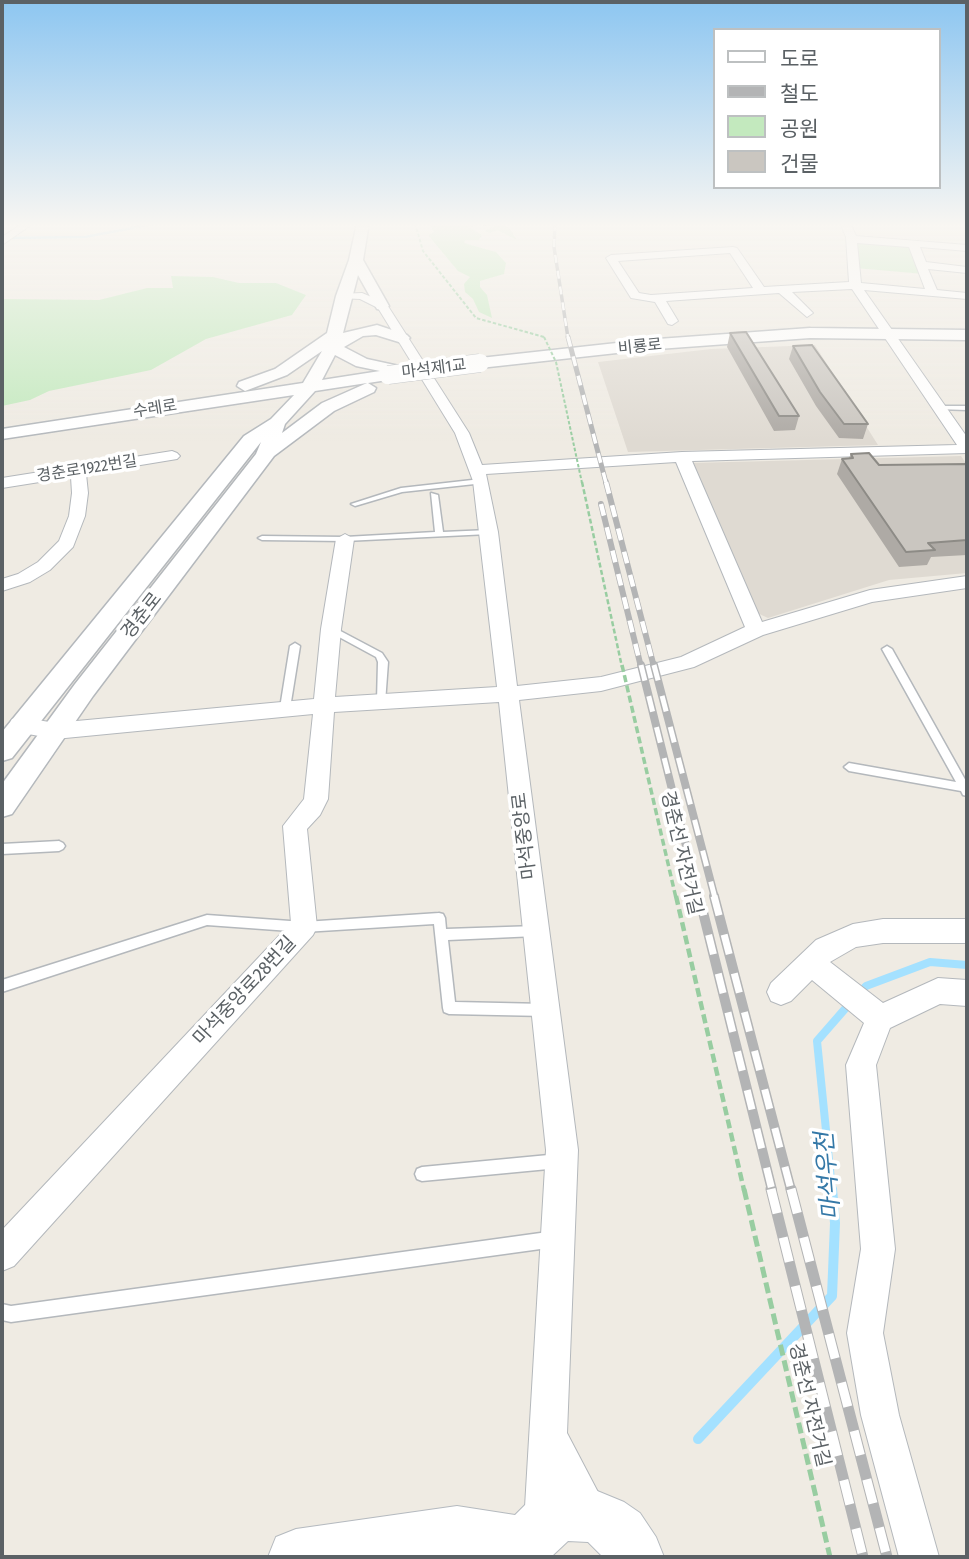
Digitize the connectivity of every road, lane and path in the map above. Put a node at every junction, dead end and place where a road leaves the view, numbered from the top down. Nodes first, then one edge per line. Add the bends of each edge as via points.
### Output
1 (343, 296) joint
2 (374, 296) edge
3 (459, 296) edge
4 (635, 296) edge
5 (687, 296) edge
6 (789, 296) edge
7 (863, 296) edge
8 (658, 298) junction
9 (382, 306) junction
10 (807, 313) dead end
11 (672, 321) dead end
12 (890, 334) junction
13 (967, 335) edge
14 (402, 338) junction
15 (334, 340) junction
16 (480, 363) joint
17 (383, 376) junction
18 (309, 388) junction
19 (169, 407) junction
20 (939, 408) junction
21 (967, 408) edge
22 (2, 434) edge
23 (258, 447) junction
24 (967, 449) edge
25 (172, 456) dead end
26 (682, 457) junction
27 (78, 470) junction
28 (479, 476) junction
29 (2, 482) edge
30 (434, 495) dead end
31 (355, 504) dead end
32 (489, 532) junction
33 (439, 535) junction
34 (262, 538) dead end
35 (345, 539) junction
36 (967, 582) edge
37 (2, 585) edge
38 (331, 629) junction
39 (755, 630) junction
40 (295, 646) dead end
41 (887, 649) dead end
42 (508, 694) junction
43 (382, 701) junction
44 (323, 705) junction
45 (285, 708) junction
46 (20, 725) junction
47 (55, 731) junction
48 (2, 751) edge
49 (849, 767) dead end
50 (966, 790) edge
51 (2, 806) edge
52 (59, 846) dead end
53 (2, 849) edge
54 (304, 927) junction
55 (536, 931) junction
56 (967, 931) edge
57 (441, 935) junction
58 (819, 970) junction
59 (2, 986) edge
60 (781, 992) dead end
61 (967, 993) edge
62 (545, 1010) junction
63 (874, 1015) junction
64 (561, 1161) junction
65 (422, 1174) dead end
66 (558, 1239) junction
67 (2, 1254) edge
68 (2, 1312) edge
69 (545, 1535) edge
70 (640, 1555) edge
71 (296, 1557) edge
72 (830, 1557) edge
73 (919, 1557) edge

1 - 9 street via 362,296
1 - 15 street, 경춘로
2 - 9 street
3 - 72 path, 경춘선 자전거길, bridge via 476,318 544,337 556,362
4 - 8 street
5 - 8 street
6 - 10 street
7 - 12 street
8 - 11 street
9 - 14 street, 마석중앙로
12 - 13 street, 비룡로
12 - 16 street, 비룡로 via 810,333
12 - 20 street
14 - 15 street via 377,330
14 - 28 street, 마석중앙로 via 462,433
15 - 17 street
15 - 18 street, 경춘로
15 - 19 street via 270,378
16 - 17 street, 마석제1교, bridge
17 - 18 street
17 - 23 street
18 - 19 street, 수레로
18 - 23 street, 경춘로
19 - 22 street, 수레로
19 - 23 street via 230,409 253,415
20 - 21 lane
20 - 24 street
23 - 46 street, 경춘로
23 - 47 street, 경춘로
24 - 26 street
25 - 27 street, 경춘로1922번길
26 - 28 street via 541,464
26 - 39 street
27 - 29 street, 경춘로1922번길
27 - 37 street via 79,505 67,543 44,566
28 - 31 lane via 401,490
28 - 32 street, 마석중앙로
30 - 33 lane
32 - 33 lane
32 - 42 street, 마석중앙로
33 - 35 lane
34 - 35 lane
35 - 38 street, 마석중앙로28번길
36 - 39 street via 870,596
38 - 43 lane via 379,655 383,662
38 - 44 street, 마석중앙로28번길
39 - 42 street via 687,662 637,676
40 - 45 lane
41 - 50 lane
42 - 43 street
42 - 55 street, 마석중앙로
43 - 44 street
44 - 45 street
44 - 54 street, 마석중앙로28번길 via 316,799 295,825
45 - 47 street
46 - 47 street
46 - 48 street, 경춘로
47 - 51 street, 경춘로
49 - 50 lane
52 - 53 lane
54 - 57 lane via 439,918
54 - 59 lane via 207,920
54 - 67 street, 마석중앙로28번길
55 - 57 lane
55 - 62 street, 마석중앙로
56 - 58 street via 883,931 853,936 825,949
57 - 62 lane via 449,1008
58 - 60 street
58 - 63 street
61 - 63 street via 938,991
62 - 64 street, 마석중앙로
63 - 73 street via 861,1065 878,1249 865,1333 880,1415
64 - 65 lane
64 - 66 street, 마석중앙로
66 - 68 lane
66 - 69 street, 마석중앙로
69 - 70 main road via 605,1521
69 - 71 main road via 457,1534

